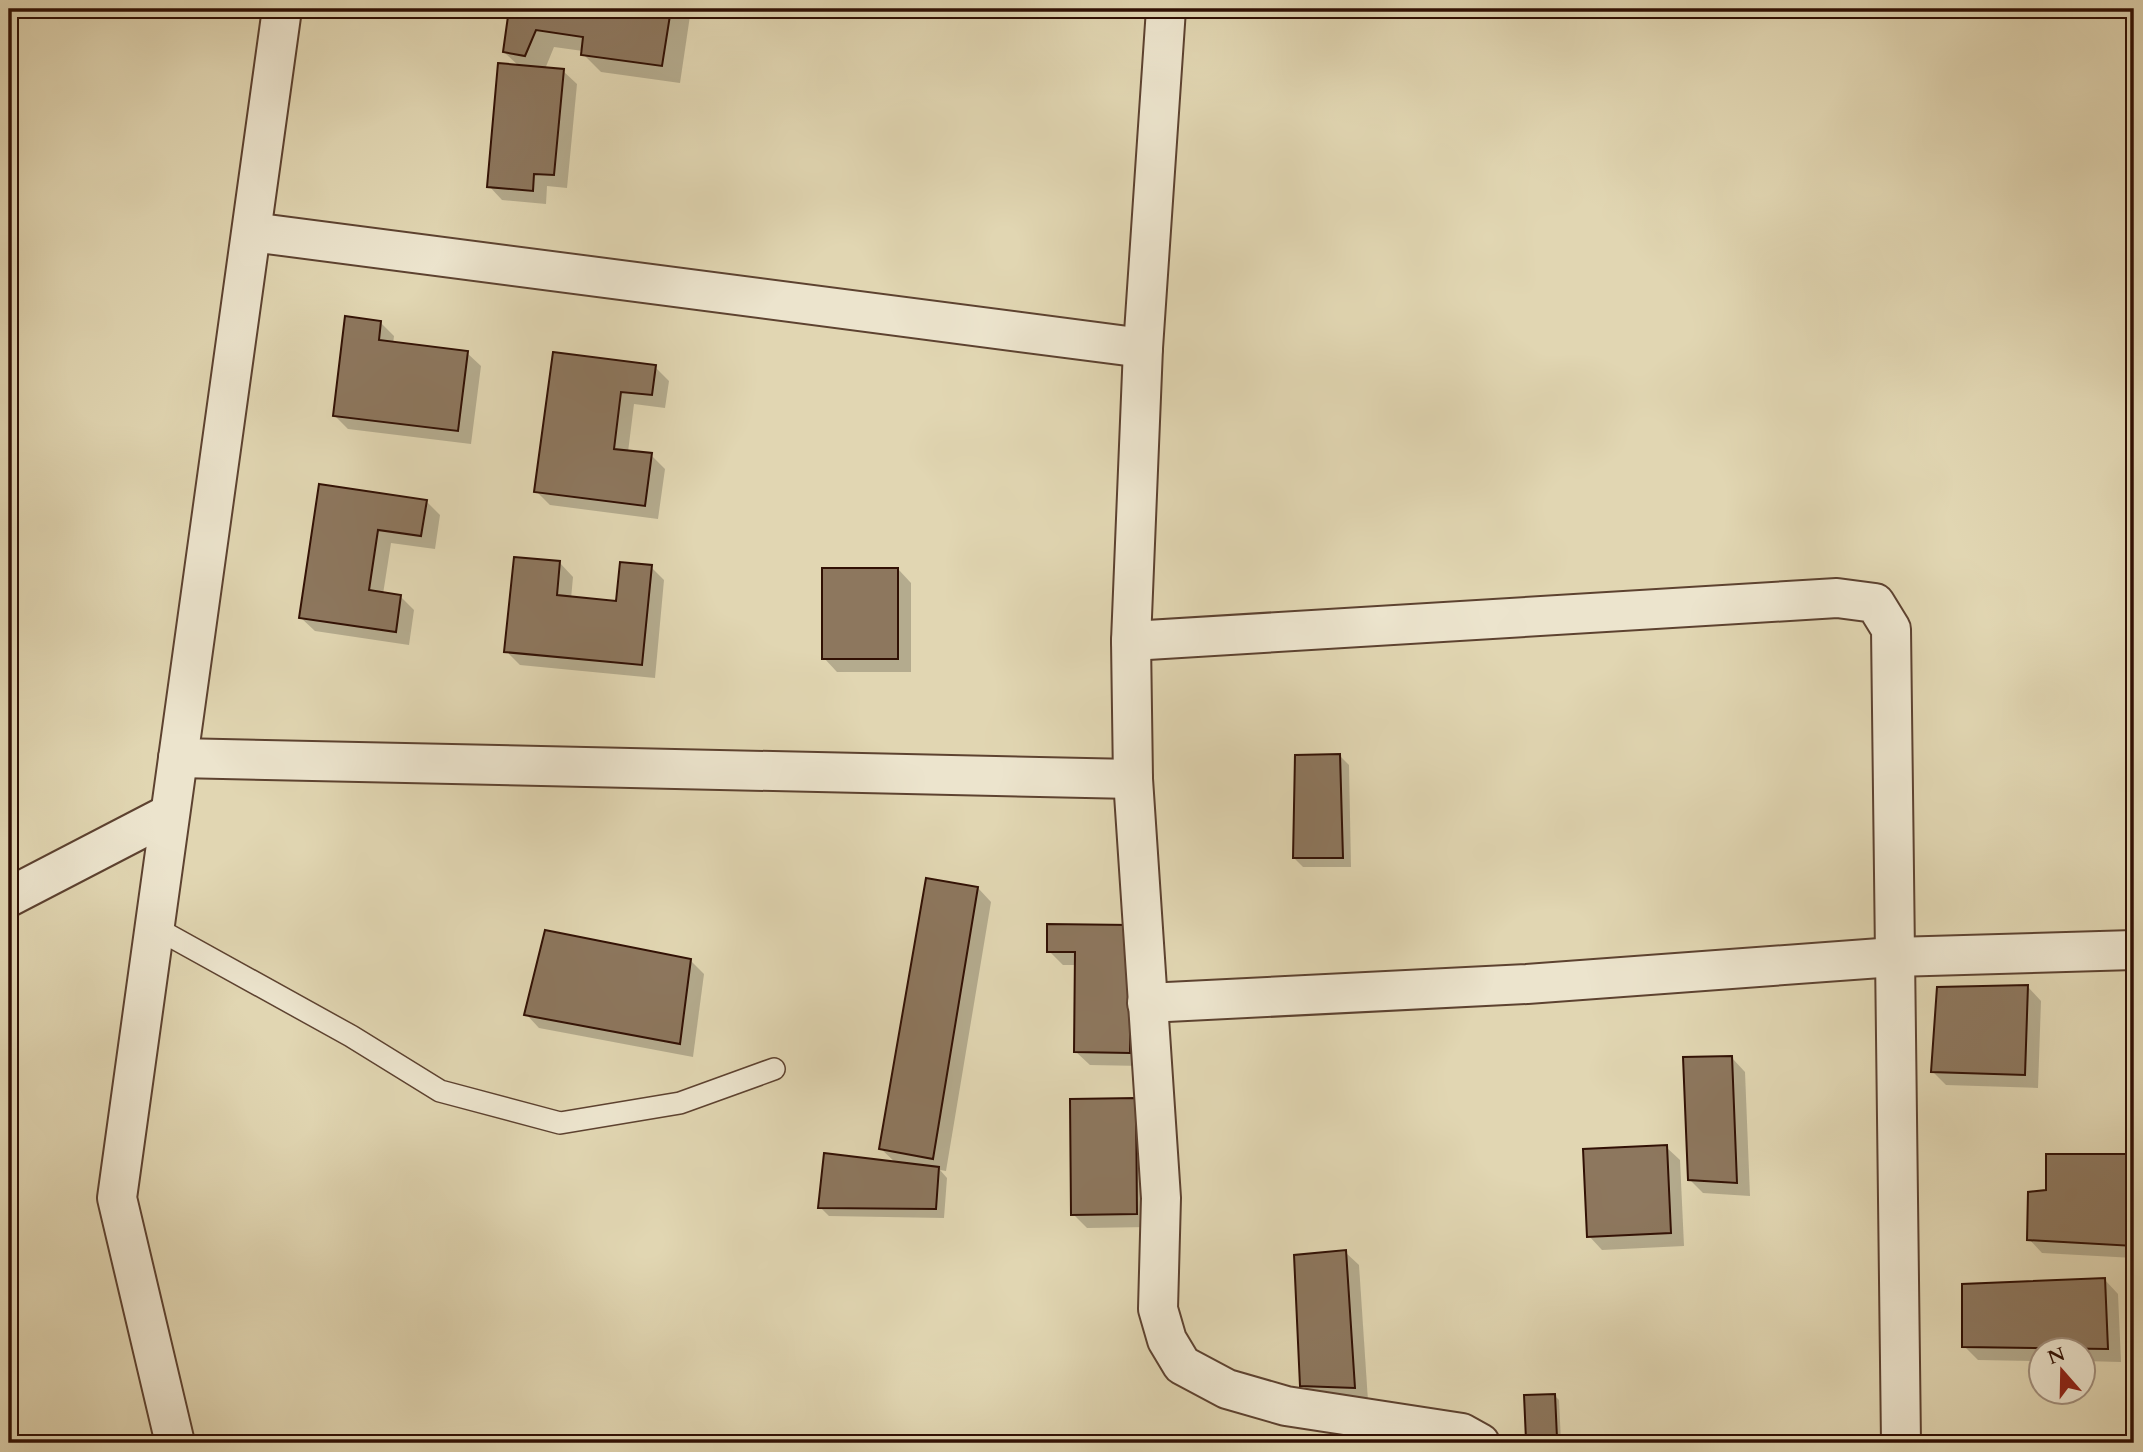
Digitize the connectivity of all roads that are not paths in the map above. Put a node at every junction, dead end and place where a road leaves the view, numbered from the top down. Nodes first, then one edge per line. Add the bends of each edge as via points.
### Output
1 (282, 9) edge
2 (1166, 9) edge
3 (252, 232) junction
4 (1143, 348) junction
5 (1131, 641) junction
6 (178, 758) junction
7 (1133, 779) junction
8 (169, 814) junction
9 (9, 897) edge
10 (154, 927) junction
11 (2134, 950) edge
12 (1894, 957) junction
13 (1147, 1003) junction
14 (774, 1069) dead end
15 (175, 1443) edge
16 (1480, 1443) edge
17 (1901, 1443) edge

1 - 3 street
2 - 4 street
3 - 4 street
3 - 6 street
4 - 5 street
5 - 7 street
5 - 12 street via 1838,598 1875,603 1891,629
6 - 7 street
6 - 8 street
7 - 13 street
8 - 9 street
8 - 10 street
10 - 14 lane via 440,1091 560,1123 680,1103
10 - 15 street via 117,1198
11 - 12 street
12 - 13 street via 1527,984
12 - 17 street
13 - 16 street via 1161,1198 1158,1309 1167,1340 1182,1365 1227,1389 1286,1406 1462,1433

